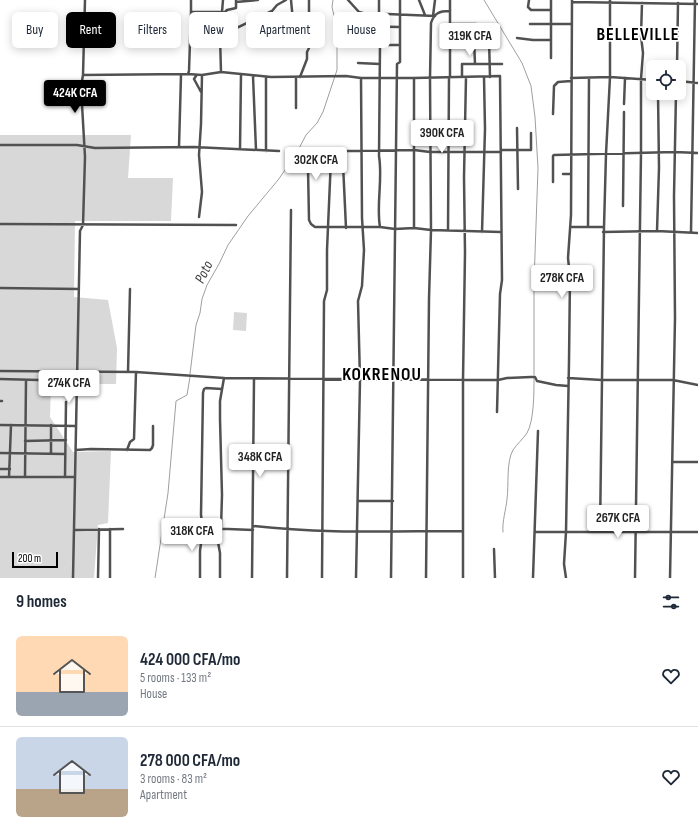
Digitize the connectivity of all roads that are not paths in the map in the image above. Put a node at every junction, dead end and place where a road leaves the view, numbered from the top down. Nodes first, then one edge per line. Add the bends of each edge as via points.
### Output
1 (86, 0) edge
2 (191, 0) edge
3 (223, 0) edge
4 (258, 0) edge
5 (286, 0) edge
6 (291, 0) edge
7 (309, 0) edge
8 (348, 0) edge
9 (379, 0) edge
10 (400, 0) edge
11 (419, 0) edge
12 (435, 0) edge
13 (450, 0) edge
14 (529, 0) edge
15 (551, 0) edge
16 (695, 0) edge
17 (236, 1) edge
18 (572, 1) edge
19 (610, 1) edge
20 (651, 1) edge
21 (627, 2) edge
22 (673, 2) edge
23 (642, 3) junction
24 (678, 3) junction
25 (697, 4) edge
26 (551, 10) junction
27 (449, 11) junction
28 (191, 12) edge
29 (222, 12) edge
30 (224, 12) edge
31 (292, 12) edge
32 (359, 12) edge
33 (379, 12) edge
34 (390, 14) edge
35 (400, 14) junction
36 (425, 15) junction
37 (434, 16) junction
38 (450, 24) junction
39 (530, 24) dead end
40 (551, 24) junction
41 (572, 24) junction
42 (238, 27) edge
43 (390, 27) edge
44 (400, 27) junction
45 (517, 38) dead end
46 (476, 39) junction
47 (551, 40) junction
48 (390, 44) edge
49 (400, 45) junction
50 (190, 48) edge
51 (220, 48) edge
52 (380, 48) edge
53 (551, 58) dead end
54 (677, 60) edge
55 (358, 63) dead end
56 (380, 64) junction
57 (475, 64) junction
58 (490, 64) junction
59 (502, 64) dead end
60 (221, 72) junction
61 (188, 74) junction
62 (241, 74) junction
63 (84, 75) junction
64 (181, 75) junction
65 (200, 75) junction
66 (253, 76) junction
67 (266, 77) junction
68 (296, 77) junction
69 (300, 77) junction
70 (380, 77) junction
71 (449, 77) junction
72 (464, 77) junction
73 (484, 77) junction
74 (490, 77) junction
75 (610, 77) junction
76 (361, 78) junction
77 (397, 78) junction
78 (414, 78) junction
79 (430, 78) junction
80 (590, 78) junction
81 (625, 78) junction
82 (641, 79) junction
83 (646, 79) edge
84 (571, 80) junction
85 (686, 82) edge
86 (696, 83) edge
87 (201, 92) junction
88 (658, 100) edge
89 (676, 100) edge
90 (624, 104) dead end
91 (296, 108) dead end
92 (624, 112) dead end
93 (553, 114) dead end
94 (517, 128) dead end
95 (531, 133) dead end
96 (0, 145) edge
97 (84, 147) junction
98 (180, 147) junction
99 (200, 148) junction
100 (240, 150) junction
101 (256, 150) junction
102 (361, 150) junction
103 (414, 150) junction
104 (517, 150) junction
105 (266, 151) junction
106 (279, 151) dead end
107 (379, 151) junction
108 (397, 151) junction
109 (502, 151) junction
110 (430, 152) junction
111 (449, 152) junction
112 (464, 152) junction
113 (484, 152) junction
114 (658, 152) junction
115 (675, 152) junction
116 (642, 153) junction
117 (693, 153) junction
118 (698, 153) edge
119 (589, 154) junction
120 (606, 154) junction
121 (624, 154) junction
122 (571, 155) junction
123 (331, 158) dead end
124 (308, 168) dead end
125 (563, 174) dead end
126 (571, 174) junction
127 (553, 182) dead end
128 (518, 189) dead end
129 (622, 206) dead end
130 (290, 210) dead end
131 (199, 217) dead end
132 (0, 224) edge
133 (83, 225) junction
134 (236, 225) dead end
135 (588, 226) junction
136 (328, 227) junction
137 (380, 227) junction
138 (570, 227) junction
139 (604, 227) junction
140 (346, 228) junction
141 (363, 228) junction
142 (414, 228) junction
143 (395, 229) junction
144 (431, 230) junction
145 (448, 230) junction
146 (464, 231) junction
147 (640, 231) junction
148 (657, 231) junction
149 (674, 231) junction
150 (482, 232) junction
151 (501, 232) junction
152 (603, 232) junction
153 (691, 232) junction
154 (698, 233) edge
155 (0, 288) edge
156 (130, 288) dead end
157 (79, 289) junction
158 (0, 370) edge
159 (77, 371) junction
160 (128, 372) junction
161 (136, 372) junction
162 (224, 378) junction
163 (254, 378) junction
164 (568, 378) junction
165 (0, 379) edge
166 (289, 379) junction
167 (324, 379) junction
168 (26, 380) junction
169 (360, 380) junction
170 (394, 380) junction
171 (429, 380) junction
172 (463, 380) junction
173 (498, 380) junction
174 (602, 380) junction
175 (639, 380) junction
176 (674, 380) junction
177 (77, 381) junction
178 (698, 384) edge
179 (568, 386) junction
180 (222, 389) junction
181 (66, 402) dead end
182 (497, 412) dead end
183 (0, 425) edge
184 (11, 425) junction
185 (25, 425) junction
186 (51, 425) junction
187 (66, 426) junction
188 (76, 426) junction
189 (153, 426) dead end
190 (538, 431) dead end
191 (51, 440) junction
192 (66, 440) junction
193 (25, 441) junction
194 (76, 450) junction
195 (128, 450) junction
196 (0, 453) edge
197 (10, 453) junction
198 (25, 453) junction
199 (51, 453) junction
200 (65, 454) junction
201 (672, 462) junction
202 (698, 462) edge
203 (0, 469) edge
204 (10, 469) junction
205 (0, 477) edge
206 (9, 477) junction
207 (25, 477) junction
208 (65, 477) junction
209 (75, 477) junction
210 (358, 501) junction
211 (392, 502) junction
212 (253, 526) junction
213 (203, 528) junction
214 (221, 528) junction
215 (98, 529) junction
216 (110, 529) junction
217 (123, 529) dead end
218 (74, 530) junction
219 (253, 530) junction
220 (288, 530) junction
221 (322, 531) junction
222 (392, 531) junction
223 (427, 531) junction
224 (463, 531) junction
225 (357, 532) junction
226 (536, 532) junction
227 (566, 532) junction
228 (600, 532) junction
229 (636, 532) junction
230 (670, 532) junction
231 (698, 532) edge
232 (494, 549) dead end
233 (73, 578) edge
234 (98, 578) edge
235 (110, 578) edge
236 (200, 578) edge
237 (220, 578) edge
238 (252, 578) edge
239 (287, 578) edge
240 (322, 578) edge
241 (356, 578) edge
242 (391, 578) edge
243 (426, 578) edge
244 (463, 578) edge
245 (495, 578) edge
246 (533, 578) edge
247 (566, 578) edge
248 (635, 578) edge
249 (670, 578) edge

1 - 63 street
2 - 28 street
3 - 29 street
4 - 17 street
5 - 42 street via 272,11
6 - 31 street
7 - 69 street via 309,48
8 - 32 street
9 - 33 street
10 - 35 street
11 - 36 street
12 - 37 street
13 - 27 street
14 - 26 street via 528,8 531,10
15 - 26 street
16 - 25 street
17 - 30 street via 236,8
18 - 19 street
18 - 41 street
19 - 21 street
19 - 75 street
20 - 22 street
20 - 23 street
21 - 23 street
22 - 24 street
23 - 82 street
24 - 25 street
24 - 54 street
25 - 86 street
26 - 40 street
27 - 37 street via 440,11
27 - 38 street
34 - 35 street
35 - 36 street
35 - 44 street
36 - 37 street
37 - 79 street via 431,23
38 - 46 street via 476,24
38 - 71 street
39 - 40 street
40 - 41 street
40 - 47 street
41 - 84 street
43 - 44 street
44 - 49 street
45 - 47 street
46 - 57 street
46 - 58 street via 489,39
47 - 53 street
48 - 49 street
49 - 77 street
50 - 61 street
51 - 60 street
52 - 56 street
55 - 56 street
56 - 70 street
57 - 58 street
57 - 72 street via 462,64
58 - 59 street
58 - 74 street
60 - 62 street
60 - 65 street
61 - 64 street
61 - 65 street
62 - 66 street
62 - 100 street
63 - 64 street
63 - 97 street via 81,86
64 - 98 street
65 - 87 street
65 - 87 street via 194,76 194,79
66 - 67 street
66 - 101 street
67 - 68 street
67 - 105 street
68 - 69 street
68 - 91 street
69 - 76 street
70 - 76 street
70 - 77 street
70 - 107 street
71 - 72 street
71 - 79 street
71 - 111 street
72 - 73 street
72 - 112 street
73 - 74 street
73 - 113 street
74 - 109 street via 500,76
75 - 80 street
75 - 81 street
75 - 120 street
76 - 102 street
77 - 78 street
77 - 108 street
78 - 79 street
78 - 103 street
79 - 110 street
80 - 84 street
80 - 119 street
81 - 82 street
81 - 90 street
82 - 83 street
82 - 116 street
84 - 93 street via 558,82 554,86
84 - 122 street
85 - 86 street
86 - 117 street via 693,89
87 - 99 street
88 - 114 street
89 - 115 street
92 - 121 street
94 - 104 street
95 - 104 street via 531,150
96 - 97 street
97 - 98 street
97 - 133 street
98 - 99 street
99 - 100 street
99 - 131 street via 202,192
100 - 101 street
101 - 105 street
102 - 107 street
102 - 140 street via 345,151 343,164
102 - 141 street
103 - 108 street
103 - 110 street
103 - 142 street
104 - 109 street
104 - 128 street
105 - 106 street
107 - 108 street
107 - 137 street
108 - 143 street
109 - 113 street
109 - 151 street
110 - 111 street
110 - 144 street
111 - 112 street
111 - 145 street
112 - 113 street
112 - 146 street
113 - 150 street
114 - 115 street
114 - 116 street
114 - 148 street
115 - 117 street
115 - 149 street
116 - 121 street
116 - 147 street
117 - 118 street
117 - 153 street
119 - 120 street
119 - 122 street
119 - 135 street
120 - 121 street
120 - 139 street
121 - 129 street
122 - 126 street
122 - 127 street via 553,156
123 - 136 street
124 - 136 street via 310,222 315,227
125 - 126 street
126 - 138 street
130 - 166 street
132 - 133 street
133 - 134 street
133 - 157 street via 80,231
135 - 138 street
135 - 139 street
136 - 140 street
136 - 167 street via 327,290 324,301
137 - 141 street
137 - 143 street
138 - 164 street
139 - 152 street
140 - 141 street
141 - 169 street via 362,286 358,301
142 - 143 street
142 - 144 street
143 - 170 street
144 - 145 street
144 - 171 street
145 - 146 street
146 - 150 street
146 - 172 street
147 - 148 street
147 - 152 street
147 - 175 street
148 - 149 street
149 - 153 street
149 - 176 street
150 - 151 street
151 - 173 street
152 - 174 street
153 - 154 street
155 - 157 street
156 - 160 street
157 - 159 street
158 - 159 street
159 - 160 street
159 - 177 street
160 - 161 street
161 - 162 street
161 - 195 street via 134,439 130,442
162 - 163 street
162 - 180 street
163 - 166 street
163 - 212 street
164 - 174 street
164 - 179 street
165 - 168 street
166 - 167 street
166 - 220 street
167 - 169 street
167 - 221 street
168 - 177 street
168 - 185 street
169 - 170 street
169 - 210 street
170 - 171 street
170 - 211 street
171 - 172 street
171 - 223 street
172 - 173 street
172 - 224 street
173 - 179 street via 531,377 542,383
173 - 182 street
174 - 175 street
174 - 228 street
175 - 176 street
175 - 229 street
176 - 178 street
176 - 201 street
177 - 188 street
179 - 227 street
180 - 213 street via 203,390
180 - 214 street
181 - 187 street
183 - 184 street
184 - 185 street
184 - 197 street
185 - 186 street
185 - 193 street
186 - 187 street
186 - 191 street
187 - 188 street
187 - 192 street
188 - 194 street
189 - 195 street via 150,450
190 - 226 street
191 - 192 street
191 - 193 street
191 - 199 street
192 - 200 street
193 - 198 street
194 - 195 street
194 - 209 street
196 - 197 street
197 - 198 street
197 - 204 street
198 - 199 street
198 - 207 street
199 - 200 street
200 - 208 street
201 - 202 street
201 - 230 street
203 - 204 street
204 - 206 street
205 - 206 street
206 - 207 street
207 - 208 street
208 - 209 street
209 - 218 street
210 - 211 street
210 - 225 street
211 - 222 street
212 - 219 street
212 - 220 street
213 - 214 street
213 - 236 street
214 - 219 street
214 - 237 street via 218,542
215 - 216 street
215 - 218 street
215 - 234 street
216 - 217 street
216 - 235 street
218 - 233 street
219 - 238 street
220 - 221 street
220 - 239 street
221 - 225 street
221 - 240 street
222 - 223 street
222 - 225 street
222 - 242 street
223 - 224 street
223 - 243 street
224 - 244 street
225 - 241 street
226 - 227 street
226 - 246 street
227 - 228 street
227 - 247 street
228 - 229 street
229 - 230 street
229 - 248 street
230 - 231 street
230 - 249 street
232 - 245 street

